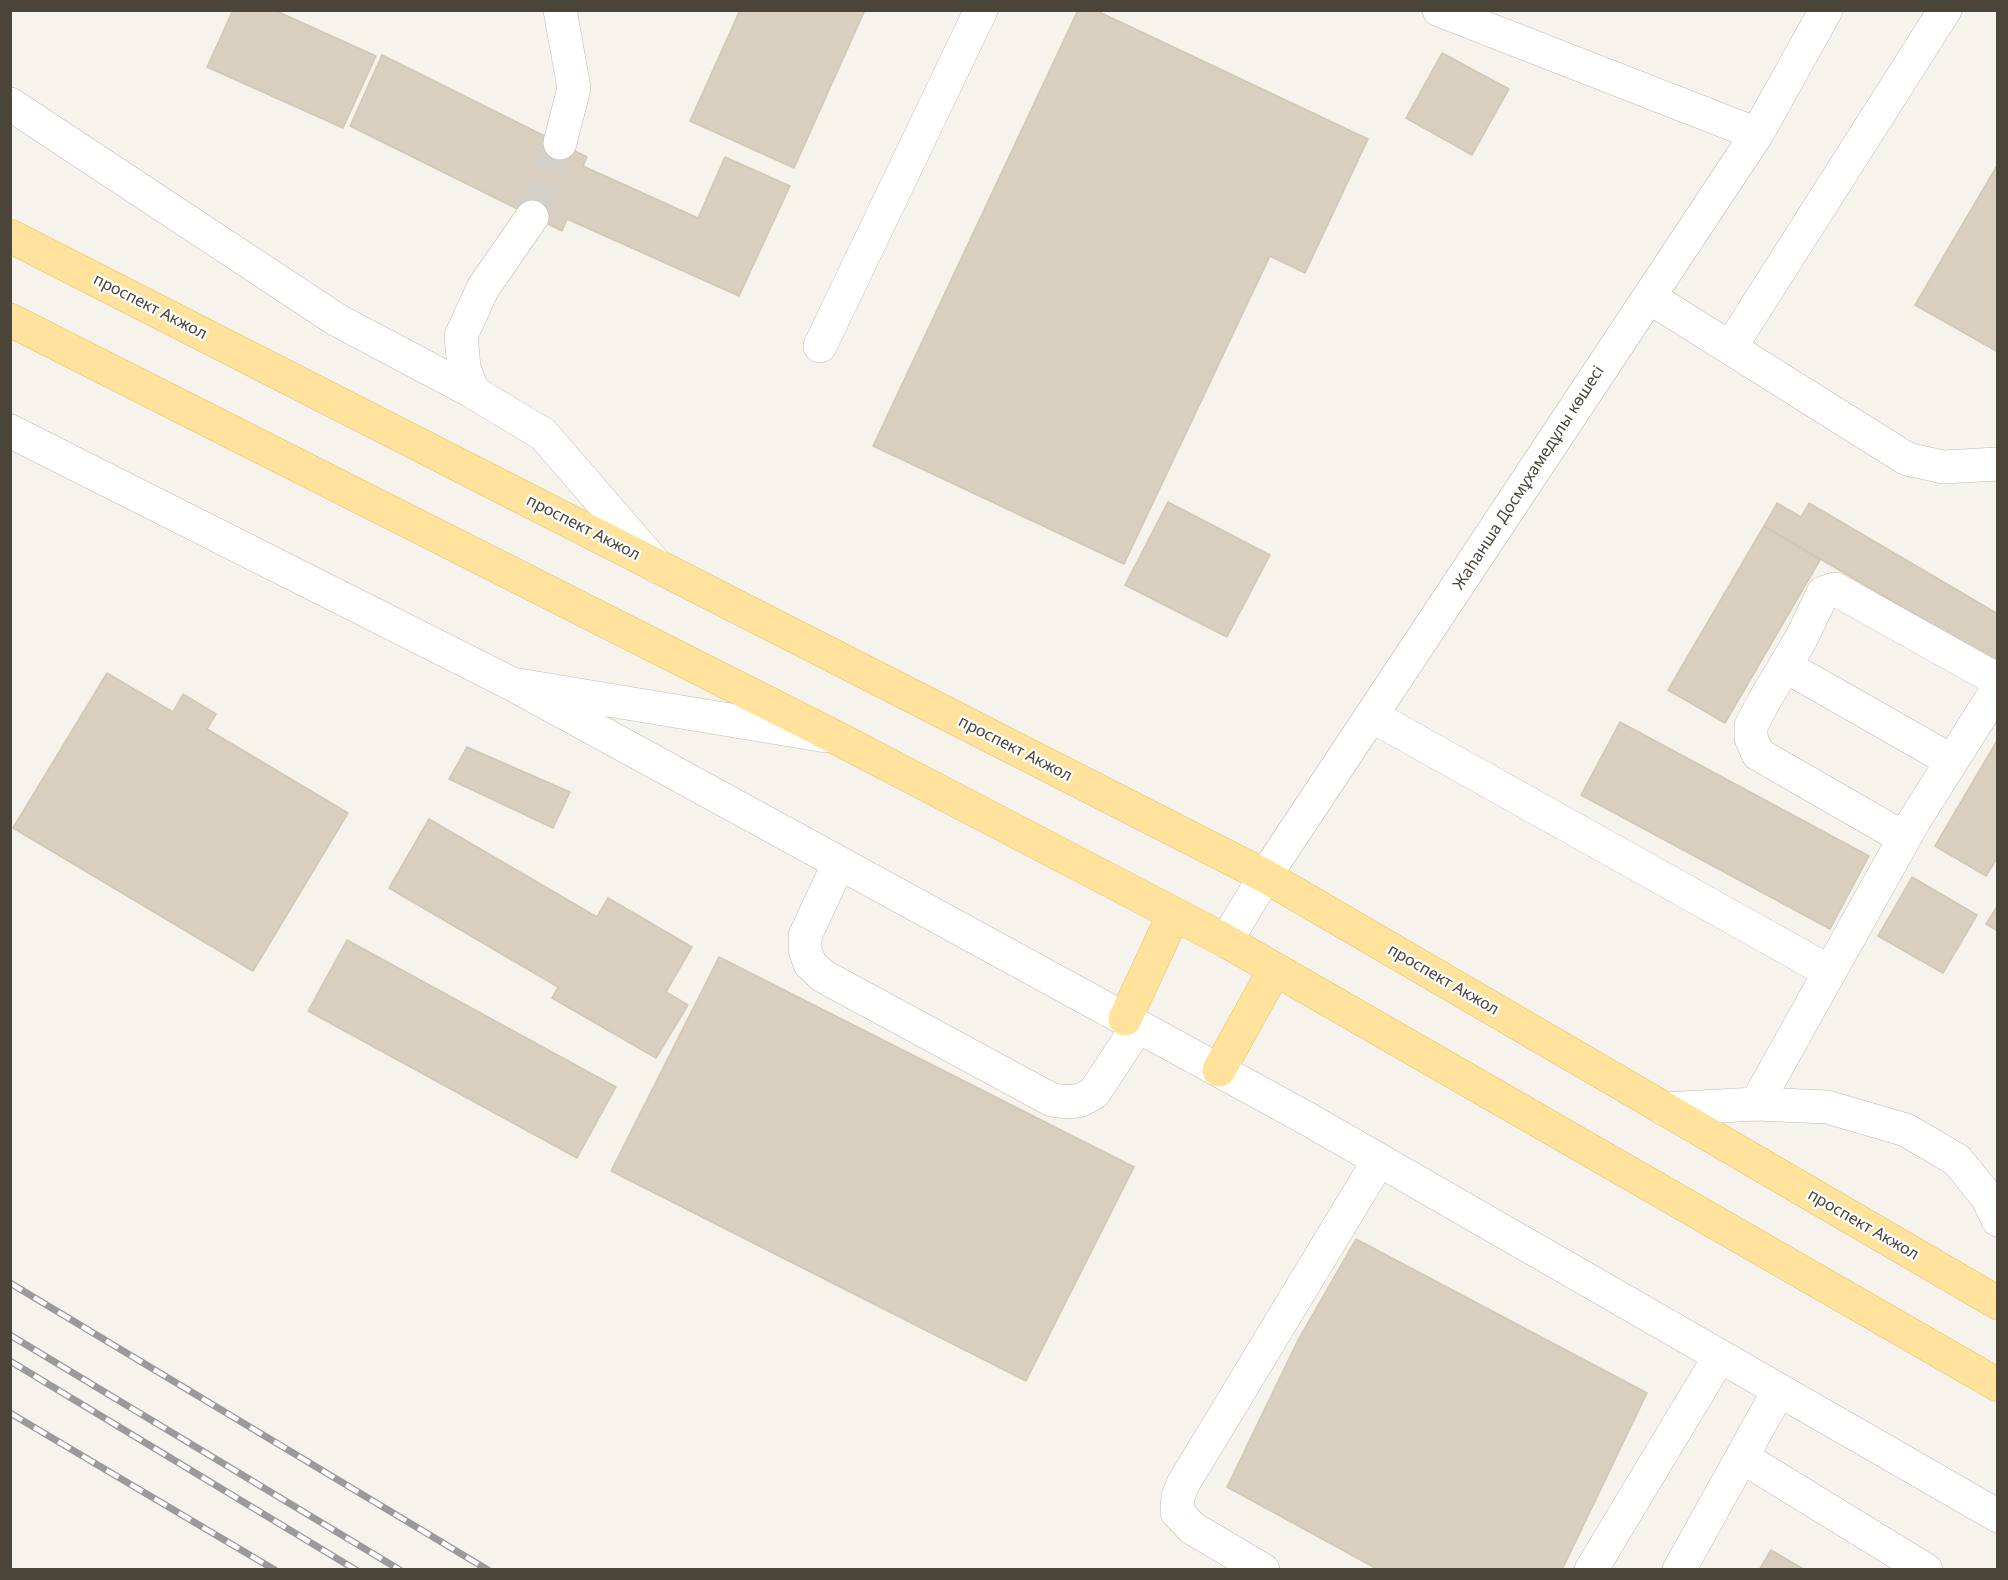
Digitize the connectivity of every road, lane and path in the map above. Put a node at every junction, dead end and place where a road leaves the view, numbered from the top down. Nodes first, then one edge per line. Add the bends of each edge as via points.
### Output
1 (560, 10) edge
2 (981, 10) edge
3 (1439, 10) edge
4 (1826, 10) edge
5 (1945, 10) edge
6 (10, 104) edge
7 (1757, 134) junction
8 (560, 143) tunnel mouth
9 (532, 217) tunnel mouth
10 (10, 236) edge
11 (1649, 297) junction
12 (10, 320) edge
13 (820, 346) dead end
14 (1730, 348) junction
15 (472, 392) junction
16 (10, 431) edge
17 (1998, 464) edge
18 (658, 567) junction
19 (1785, 666) junction
20 (512, 684) junction
21 (1998, 686) edge
22 (1371, 716) junction
23 (835, 737) junction
24 (1952, 761) junction
25 (1904, 838) junction
26 (839, 863) junction
27 (1265, 876) junction
28 (1174, 914) junction
29 (1226, 941) junction
30 (1275, 969) junction
31 (1830, 972) junction
32 (1131, 1023) junction
33 (1219, 1070) junction
34 (1756, 1104) junction
35 (1664, 1109) junction
36 (1379, 1160) junction
37 (1994, 1198) edge
38 (1998, 1303) edge
39 (1720, 1356) junction
40 (1998, 1385) edge
41 (1779, 1390) junction
42 (1742, 1457) junction
43 (1998, 1516) edge
44 (1263, 1569) edge
45 (1591, 1569) edge
46 (1679, 1569) edge
47 (1926, 1569) edge

1 - 8 street via 574,88
2 - 13 street
3 - 7 street
4 - 7 street, Жаһанша Досмұхамедұлы көшесі
5 - 14 street
6 - 15 street via 337,320
7 - 11 street, Жаһанша Досмұхамедұлы көшесі
9 - 15 street via 483,288 461,336 464,368
10 - 18 main road, проспект Акжол
11 - 14 street
11 - 22 street, Жаһанша Досмұхамедұлы көшесі
12 - 23 main road
14 - 17 street via 1907,459 1943,467
15 - 18 street via 543,434
16 - 20 street
18 - 27 main road, проспект Акжол
19 - 21 street via 1823,593 1835,589 1994,678
19 - 24 street
19 - 25 street via 1751,726 1758,754
20 - 23 street
20 - 26 street
21 - 24 street
22 - 27 street, Жаһанша Досмұхамедұлы көшесі
22 - 31 street
23 - 28 main road
24 - 25 street
25 - 31 street
26 - 32 street
26 - 32 street via 805,936 810,964 822,976 1052,1100 1081,1100 1094,1093
27 - 29 street, Жаһанша Досмұхамедұлы көшесі
27 - 35 main road, проспект Акжол
28 - 29 main road
28 - 32 main road
29 - 30 main road
30 - 33 main road
30 - 40 main road
31 - 34 street
32 - 33 street
33 - 36 street
34 - 35 street
34 - 37 street via 1827,1107 1906,1130 1958,1160
35 - 38 main road, проспект Акжол
36 - 39 street
36 - 44 street via 1178,1497 1177,1512 1192,1528
39 - 41 street
39 - 45 street
41 - 42 street
41 - 43 street
42 - 46 street
42 - 47 street

